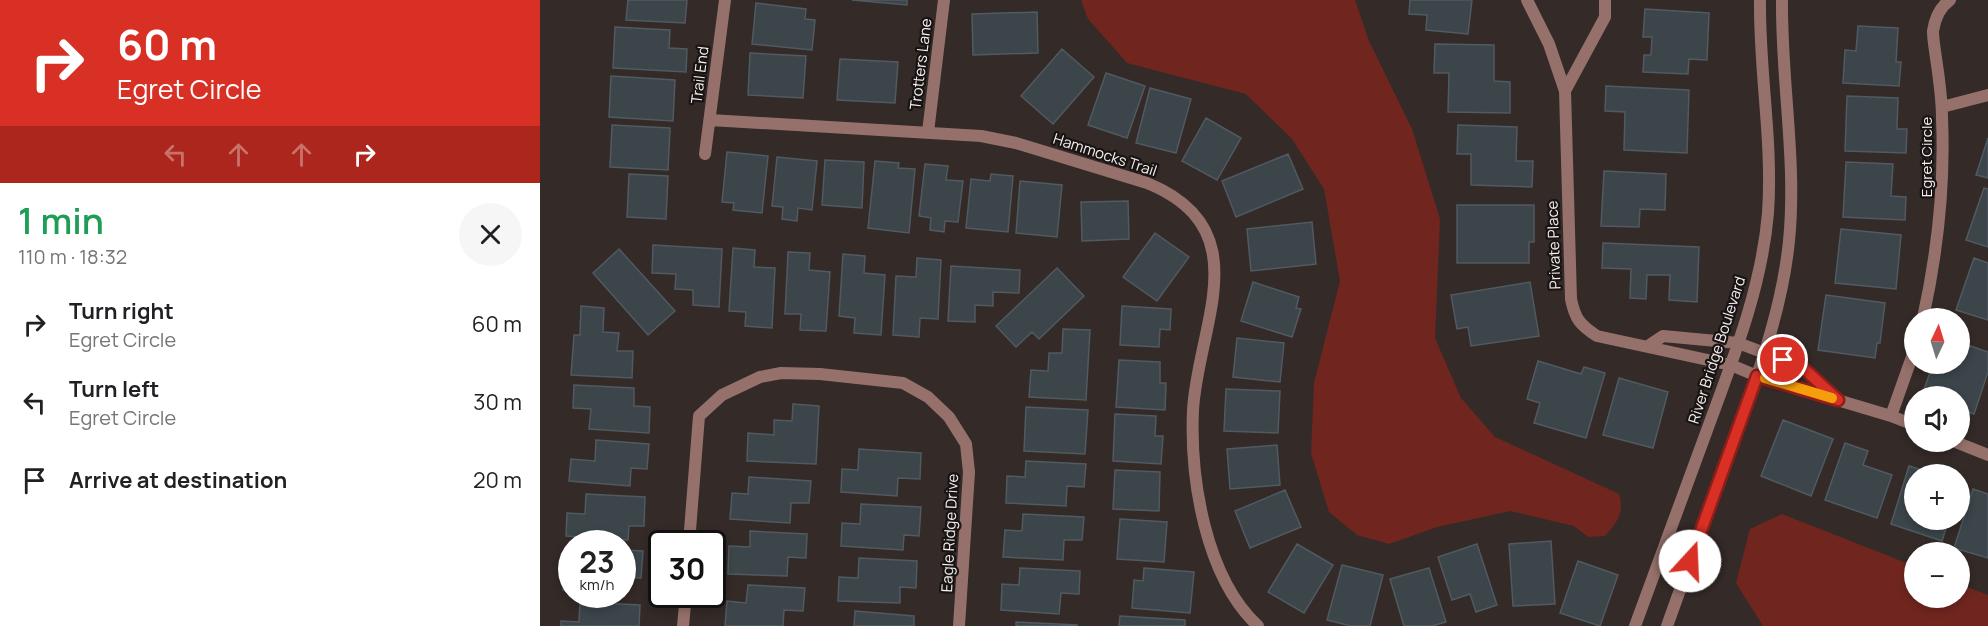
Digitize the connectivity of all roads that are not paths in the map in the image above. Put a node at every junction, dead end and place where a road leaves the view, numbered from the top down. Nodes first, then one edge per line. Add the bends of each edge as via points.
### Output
1 (725, 0) edge
2 (944, 0) edge
3 (1527, 0) edge
4 (1605, 0) edge
5 (1760, 0) edge
6 (1782, 0) edge
7 (1950, 0) edge
8 (1565, 91) junction
9 (1988, 95) edge
10 (1942, 108) junction
11 (710, 120) junction
12 (928, 132) junction
13 (705, 154) dead end
14 (1925, 308) edge
15 (1738, 343) junction
16 (1648, 346) junction
17 (1765, 353) junction
18 (1731, 365) junction
19 (1906, 374) edge
20 (1757, 376) junction
21 (1838, 400) junction
22 (1892, 416) junction
23 (1904, 421) edge
24 (1970, 448) edge
25 (1988, 455) edge
26 (690, 530) edge
27 (685, 608) edge
28 (1250, 623) edge
29 (683, 626) edge
30 (959, 626) edge
31 (1635, 626) edge
32 (1667, 626) edge

1 - 11 street, Trail End
2 - 12 street, Trotters Lane
3 - 8 street, Private Place via 1549,44
4 - 8 street via 1605,17
5 - 15 street, River Bridge Boulevard via 1769,159 1767,213 1751,303
6 - 17 street via 1791,182 1789,239 1782,290
7 - 10 street, Egret Circle via 1936,18 1933,34
8 - 16 street, Private Place via 1574,315 1597,336
9 - 10 street
10 - 14 street, Egret Circle via 1942,203
11 - 12 street, Hammocks Trail
11 - 13 street, Trail End
12 - 28 street, Hammocks Trail via 1016,143 1147,183 1177,198 1199,223 1213,253 1215,286 1197,378 1193,456 1215,557
15 - 16 street, Private Place via 1662,336
15 - 17 street
15 - 18 street, River Bridge Boulevard
16 - 18 street, Private Place
17 - 20 street
17 - 21 street via 1802,367
18 - 20 street
18 - 31 street, River Bridge Boulevard
19 - 22 street
20 - 21 street
20 - 32 street
21 - 22 street
22 - 23 street
24 - 25 street
26 - 30 street, Eagle Ridge Drive via 699,416 722,395 760,377 781,373 903,383 928,397 949,417 966,444 969,472
27 - 29 street

